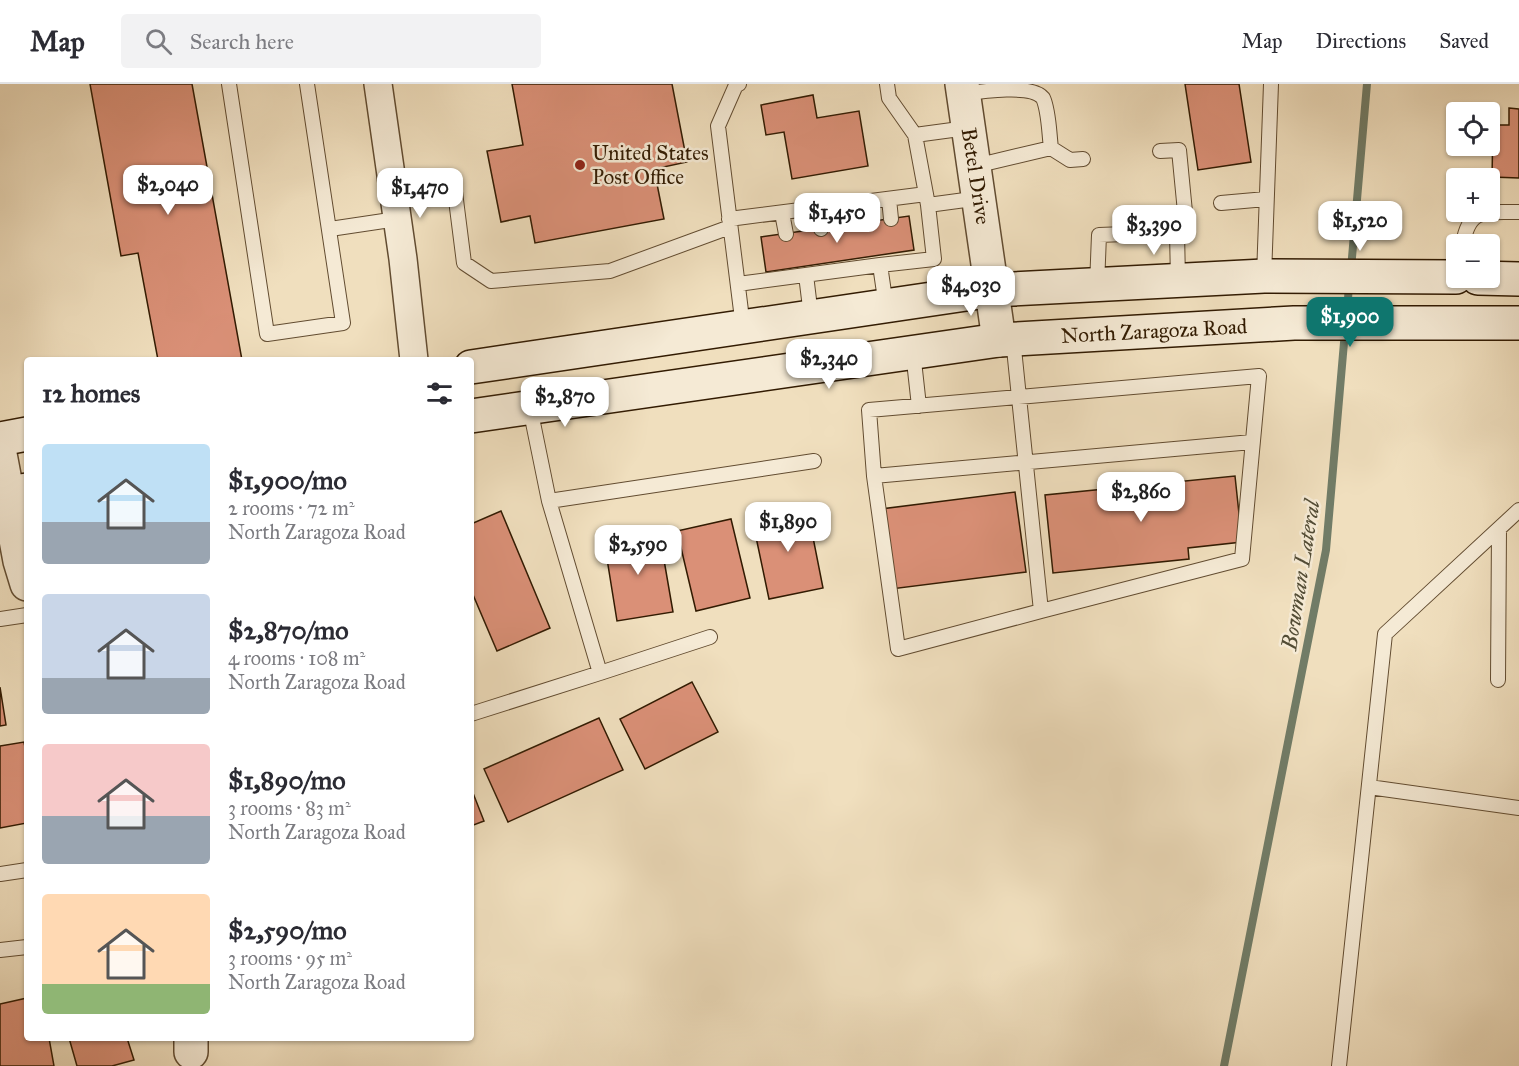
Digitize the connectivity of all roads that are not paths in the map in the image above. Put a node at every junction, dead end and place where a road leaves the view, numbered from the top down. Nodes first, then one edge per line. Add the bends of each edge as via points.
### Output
1 (229, 84) edge
2 (307, 84) edge
3 (378, 84) edge
4 (740, 84) edge
5 (886, 84) edge
6 (1271, 84) edge
7 (963, 89) edge
8 (968, 128) junction
9 (915, 135) junction
10 (1051, 148) junction
11 (1160, 151) dead end
12 (1083, 159) dead end
13 (975, 166) junction
14 (392, 178) junction
15 (980, 198) junction
16 (889, 199) junction
17 (1266, 199) junction
18 (927, 200) junction
19 (1221, 203) dead end
20 (854, 204) junction
21 (818, 208) junction
22 (1519, 212) edge
23 (782, 213) junction
24 (397, 219) junction
25 (891, 219) dead end
26 (730, 223) junction
27 (857, 224) dead end
28 (1089, 225) dead end
29 (330, 229) junction
30 (821, 229) dead end
31 (1107, 230) junction
32 (1178, 232) junction
33 (786, 234) dead end
34 (1464, 234) edge
35 (880, 266) junction
36 (797, 273) junction
37 (1264, 276) junction
38 (1446, 277) edge
39 (1500, 279) edge
40 (1519, 279) edge
41 (1178, 280) junction
42 (738, 284) junction
43 (1097, 285) junction
44 (993, 290) junction
45 (886, 306) junction
46 (811, 316) junction
47 (1514, 321) edge
48 (743, 327) junction
49 (1006, 339) junction
50 (914, 352) junction
51 (414, 357) edge
52 (474, 367) edge
53 (1019, 399) junction
54 (920, 406) junction
55 (530, 408) junction
56 (474, 416) edge
57 (24, 434) edge
58 (0, 438) edge
59 (1252, 442) junction
60 (0, 454) edge
61 (814, 461) dead end
62 (1026, 461) junction
63 (874, 476) junction
64 (12, 492) edge
65 (549, 501) junction
66 (1519, 510) edge
67 (1499, 529) junction
68 (24, 574) edge
69 (1041, 611) junction
70 (24, 615) edge
71 (0, 619) edge
72 (710, 637) dead end
73 (600, 673) junction
74 (1498, 680) dead end
75 (474, 713) edge
76 (1369, 787) junction
77 (1519, 808) edge
78 (24, 870) edge
79 (0, 874) edge
80 (24, 947) edge
81 (0, 950) edge
82 (1339, 1066) edge

1 - 29 lane via 267,334 343,323
2 - 29 lane
3 - 14 street
4 - 26 lane via 736,84 718,126
5 - 9 lane via 889,98
6 - 17 lane
7 - 8 main road, Betel Drive
7 - 10 lane via 1023,85 1035,89 1042,98
8 - 9 lane
8 - 13 main road, Betel Drive
9 - 18 lane
10 - 12 lane via 1070,160
10 - 13 lane
11 - 32 lane via 1179,150 1185,212
13 - 15 main road, Betel Drive
14 - 24 street
14 - 26 lane via 430,176 455,192 464,263 491,280 610,271
15 - 18 lane
15 - 44 main road, Betel Drive
16 - 18 lane
16 - 20 lane
16 - 25 lane
17 - 19 lane
17 - 37 lane
18 - 35 lane via 934,259 897,258
20 - 21 lane
20 - 27 lane
21 - 23 lane
21 - 30 lane
22 - 34 lane via 1479,214 1471,219
23 - 26 lane
23 - 33 lane
24 - 29 lane
24 - 51 street
26 - 42 lane
28 - 31 lane
31 - 32 lane via 1163,226
31 - 43 lane
32 - 41 lane
35 - 36 lane via 862,263
35 - 45 lane
36 - 42 lane
36 - 46 lane
37 - 38 main road
37 - 41 main road
39 - 40 main road
41 - 43 main road
42 - 48 lane
43 - 44 main road
44 - 45 main road
44 - 49 main road, Betel Drive
45 - 46 main road
46 - 48 main road
47 - 49 main road, North Zaragoza Road via 1294,323
48 - 52 main road
49 - 50 main road, North Zaragoza Road
49 - 53 lane
50 - 54 lane
50 - 55 main road, North Zaragoza Road
53 - 54 lane
53 - 59 lane via 1259,376
53 - 62 lane
54 - 63 lane via 869,410
55 - 56 main road, North Zaragoza Road
55 - 65 lane
57 - 58 main road
59 - 62 lane
59 - 69 lane via 1242,559
60 - 64 main road
61 - 65 lane
62 - 63 lane
62 - 69 lane
63 - 69 lane via 898,649
64 - 68 main road
65 - 73 lane
66 - 67 lane
67 - 74 lane
67 - 76 lane via 1385,634
70 - 71 lane
72 - 73 lane
73 - 75 lane
76 - 77 lane
76 - 82 lane
78 - 79 lane
80 - 81 lane

